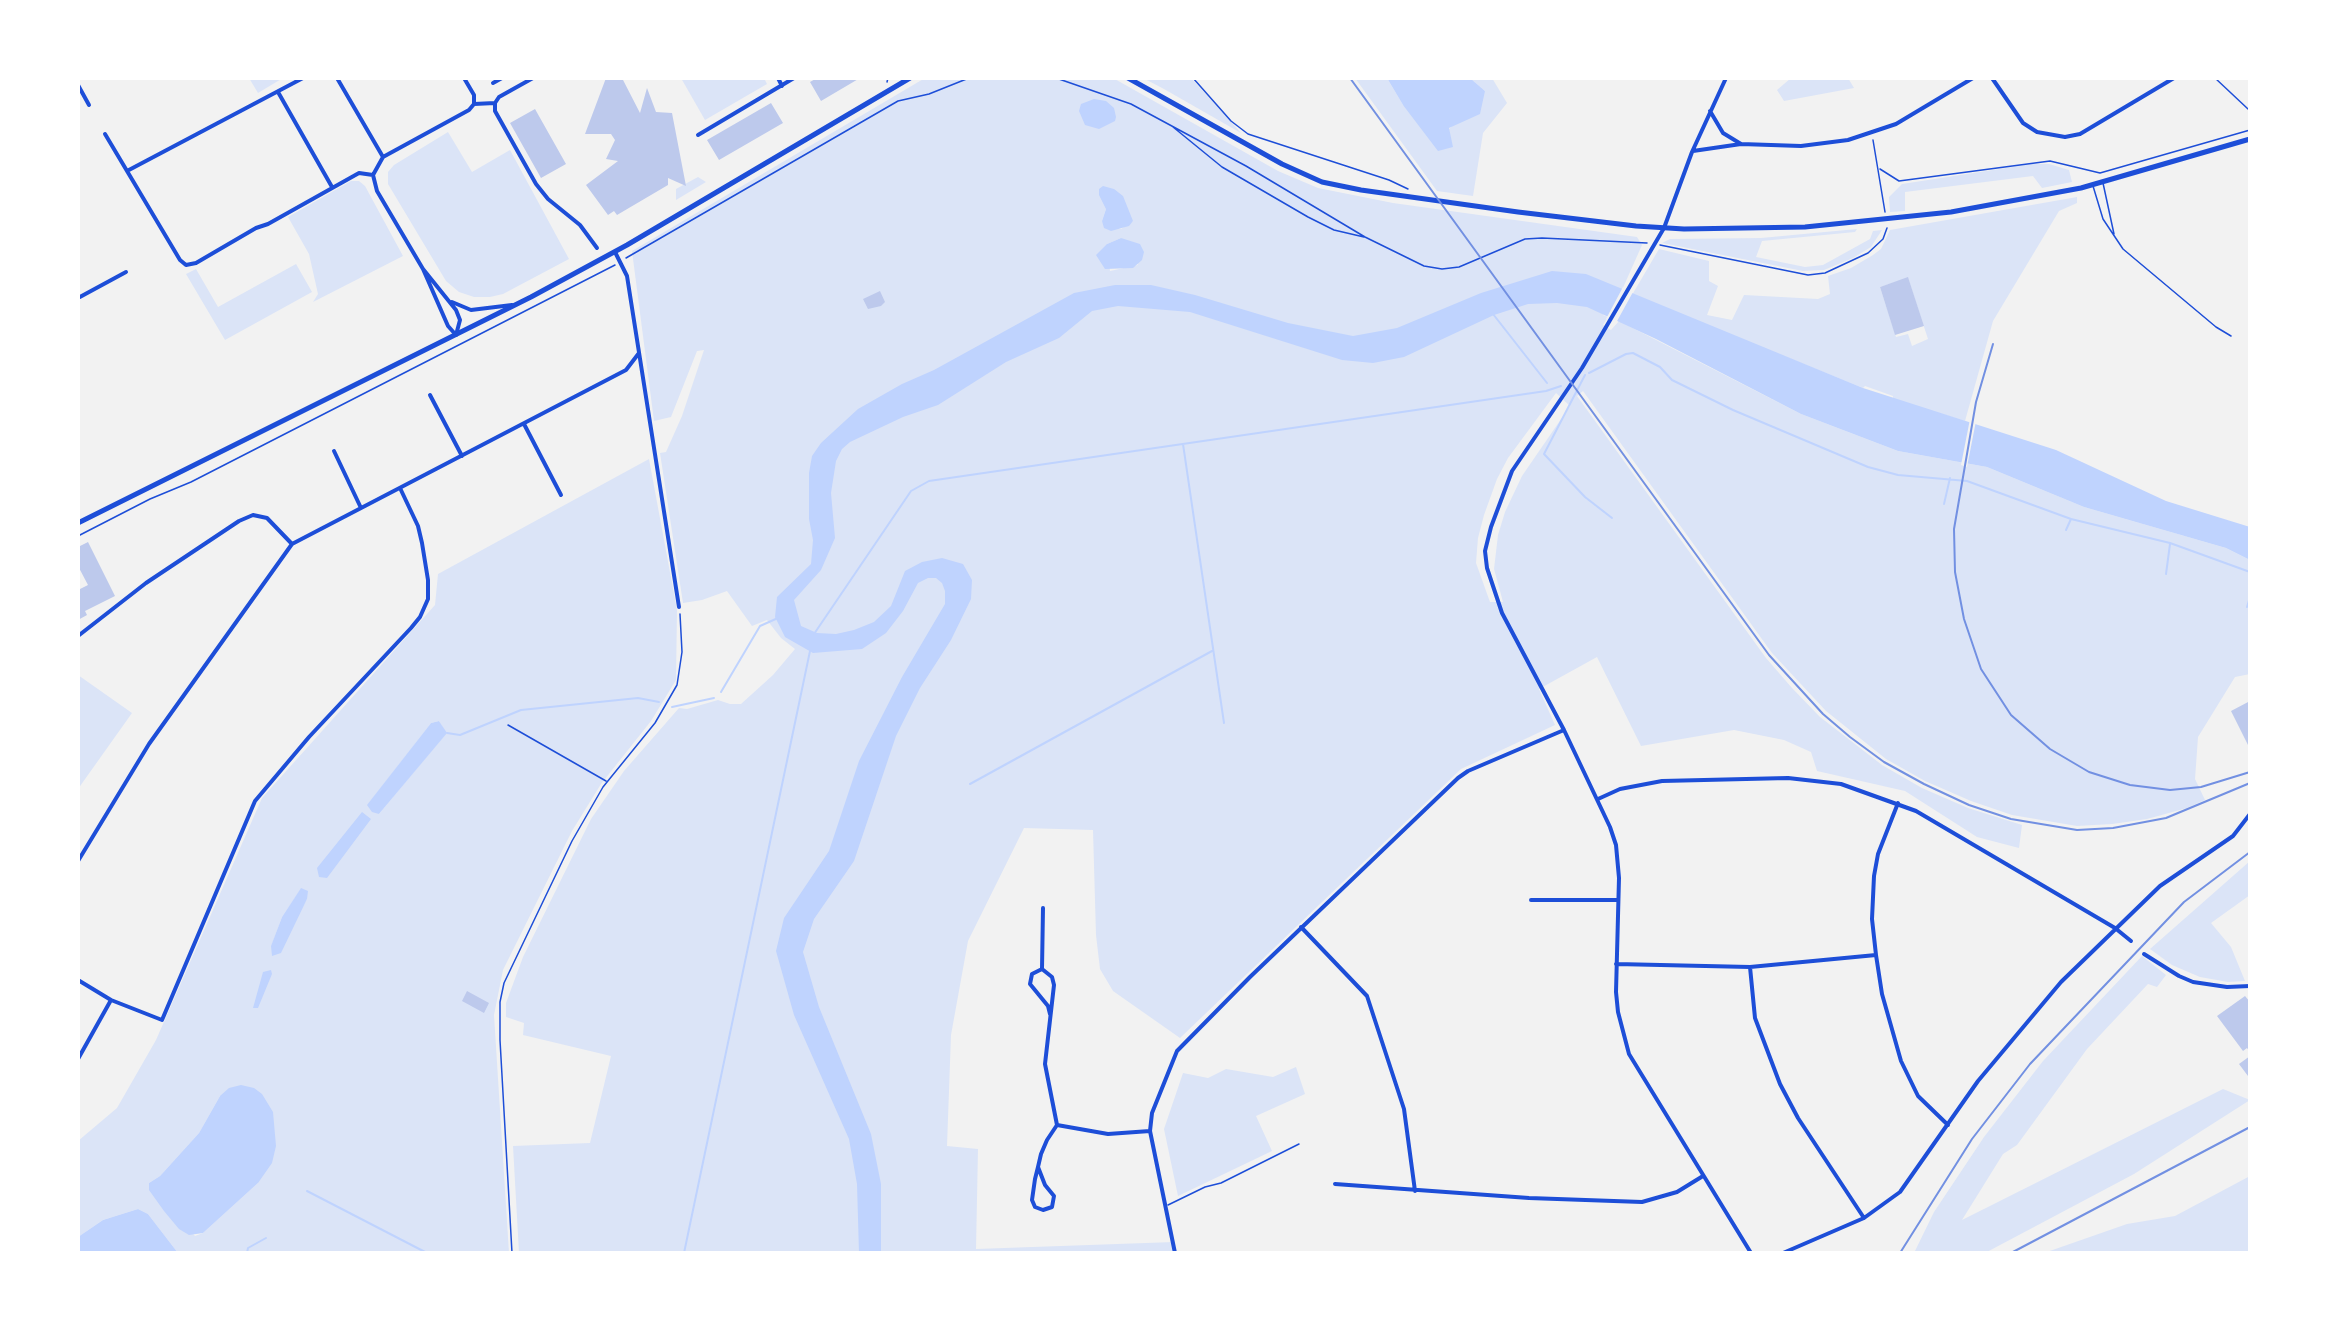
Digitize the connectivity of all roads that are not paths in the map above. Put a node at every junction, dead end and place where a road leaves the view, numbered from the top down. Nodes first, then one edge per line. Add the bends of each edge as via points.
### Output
1 (303, 78) edge
2 (337, 78) edge
3 (464, 78) edge
4 (502, 78) edge
5 (533, 78) edge
6 (778, 78) edge
7 (794, 78) edge
8 (910, 78) edge
9 (1128, 78) edge
10 (1726, 78) edge
11 (1973, 78) edge
12 (1992, 78) edge
13 (2174, 78) edge
14 (2215, 78) edge
15 (493, 83) dead end
16 (78, 85) edge
17 (782, 86) junction
18 (278, 92) junction
19 (495, 103) junction
20 (474, 104) junction
21 (89, 105) dead end
22 (2248, 109) dead end
23 (1710, 111) junction
24 (105, 134) dead end
25 (698, 135) dead end
26 (2247, 140) edge
27 (1741, 144) junction
28 (1692, 152) junction
29 (383, 157) junction
30 (127, 171) junction
31 (373, 175) junction
32 (2103, 182) junction
33 (2092, 185) junction
34 (332, 187) junction
35 (1664, 228) junction
36 (2114, 235) junction
37 (597, 248) dead end
38 (615, 252) junction
39 (423, 269) junction
40 (126, 273) dead end
41 (78, 298) edge
42 (449, 300) junction
43 (516, 305) junction
44 (456, 335) junction
45 (2231, 336) dead end
46 (639, 353) junction
47 (430, 395) dead end
48 (524, 424) junction
49 (334, 451) dead end
50 (462, 456) junction
51 (400, 488) junction
52 (561, 495) dead end
53 (361, 508) junction
54 (78, 523) edge
55 (292, 544) junction
56 (680, 607) road end
57 (78, 636) edge
58 (1564, 730) junction
59 (1598, 799) junction
60 (1898, 803) junction
61 (2250, 814) edge
62 (78, 861) edge
63 (1531, 900) dead end
64 (1618, 900) junction
65 (1043, 908) dead end
66 (1301, 927) junction
67 (2115, 928) junction
68 (2131, 941) dead end
69 (2144, 954) dead end
70 (1876, 955) junction
71 (1616, 964) junction
72 (1750, 967) junction
73 (1042, 969) junction
74 (78, 980) edge
75 (2250, 986) edge
76 (111, 1000) junction
77 (1050, 1014) junction
78 (78, 1059) edge
79 (1057, 1125) junction
80 (1948, 1125) junction
81 (1150, 1131) junction
82 (1299, 1144) dead end
83 (1038, 1167) junction
84 (1703, 1176) junction
85 (1335, 1184) dead end
86 (1415, 1191) junction
87 (1167, 1206) junction
88 (1864, 1218) junction
89 (1176, 1253) edge
90 (1751, 1253) edge
91 (1783, 1253) edge

1 - 18 street
2 - 29 street
3 - 20 street via 474,95
4 - 15 street
5 - 19 street
6 - 17 street
7 - 17 street
8 - 38 main road
9 - 35 main road via 1282,164 1322,182 1421,199
10 - 23 street
11 - 27 street via 1925,109 1871,133 1828,144
12 - 13 street via 2023,123 2037,132 2065,137 2080,134
14 - 22 lane
16 - 21 street
17 - 25 street
18 - 30 street
18 - 34 street
19 - 20 street
19 - 37 street via 498,118 537,184 548,199 580,225
20 - 29 street
23 - 27 street via 1723,133
23 - 28 street
24 - 30 street
26 - 32 main road
27 - 28 street
28 - 35 street
29 - 31 street
30 - 34 street via 186,265
31 - 34 street via 359,172
31 - 39 street via 377,191
32 - 33 main road
32 - 36 lane
33 - 35 main road via 1951,212 1877,221 1745,229
33 - 36 lane via 2103,219
35 - 58 street via 1607,328 1512,471 1485,551 1502,613
36 - 45 lane via 2127,255
38 - 43 main road
38 - 46 street via 627,276
39 - 42 street
39 - 44 street
40 - 41 street
42 - 43 street via 471,310
42 - 44 street via 460,320
43 - 44 main road
44 - 54 main road
46 - 48 street via 626,370
46 - 56 street
47 - 50 street
48 - 50 street
48 - 52 street
49 - 53 street
50 - 51 street
51 - 53 street
51 - 76 street via 423,543 428,599 411,628 255,801 162,1020
53 - 55 street
55 - 57 street via 267,518 246,518 146,583
55 - 62 street via 149,744
58 - 59 street
58 - 66 street via 1467,771
59 - 60 street via 1629,787 1662,781 1788,778 1841,784
59 - 64 street via 1616,845
60 - 67 street
60 - 70 street via 1878,854 1874,876 1872,919
61 - 67 street via 2233,836 2184,867
63 - 64 street
64 - 71 street
65 - 73 street
66 - 81 street via 1176,1053 1152,1113
66 - 86 street via 1367,996 1404,1109
67 - 68 street
67 - 80 street via 2031,1015
69 - 75 street via 2193,982
70 - 72 street
70 - 80 street via 1891,1030 1905,1070 1918,1096
71 - 72 street
71 - 84 street via 1618,1012 1629,1054
72 - 88 street via 1755,1018 1780,1084
73 - 77 street via 1052,977 1054,985
73 - 77 street via 1032,974 1030,984
74 - 76 street
76 - 78 street
77 - 79 street via 1046,1064
79 - 81 street via 1108,1134
79 - 83 street
80 - 88 street via 1900,1192
81 - 87 street
82 - 87 lane
83 - 83 street via 1032,1200 1035,1207 1043,1210 1052,1206 1054,1196
84 - 86 street via 1677,1192 1642,1202
84 - 90 street
85 - 86 street
87 - 89 street
88 - 91 street

